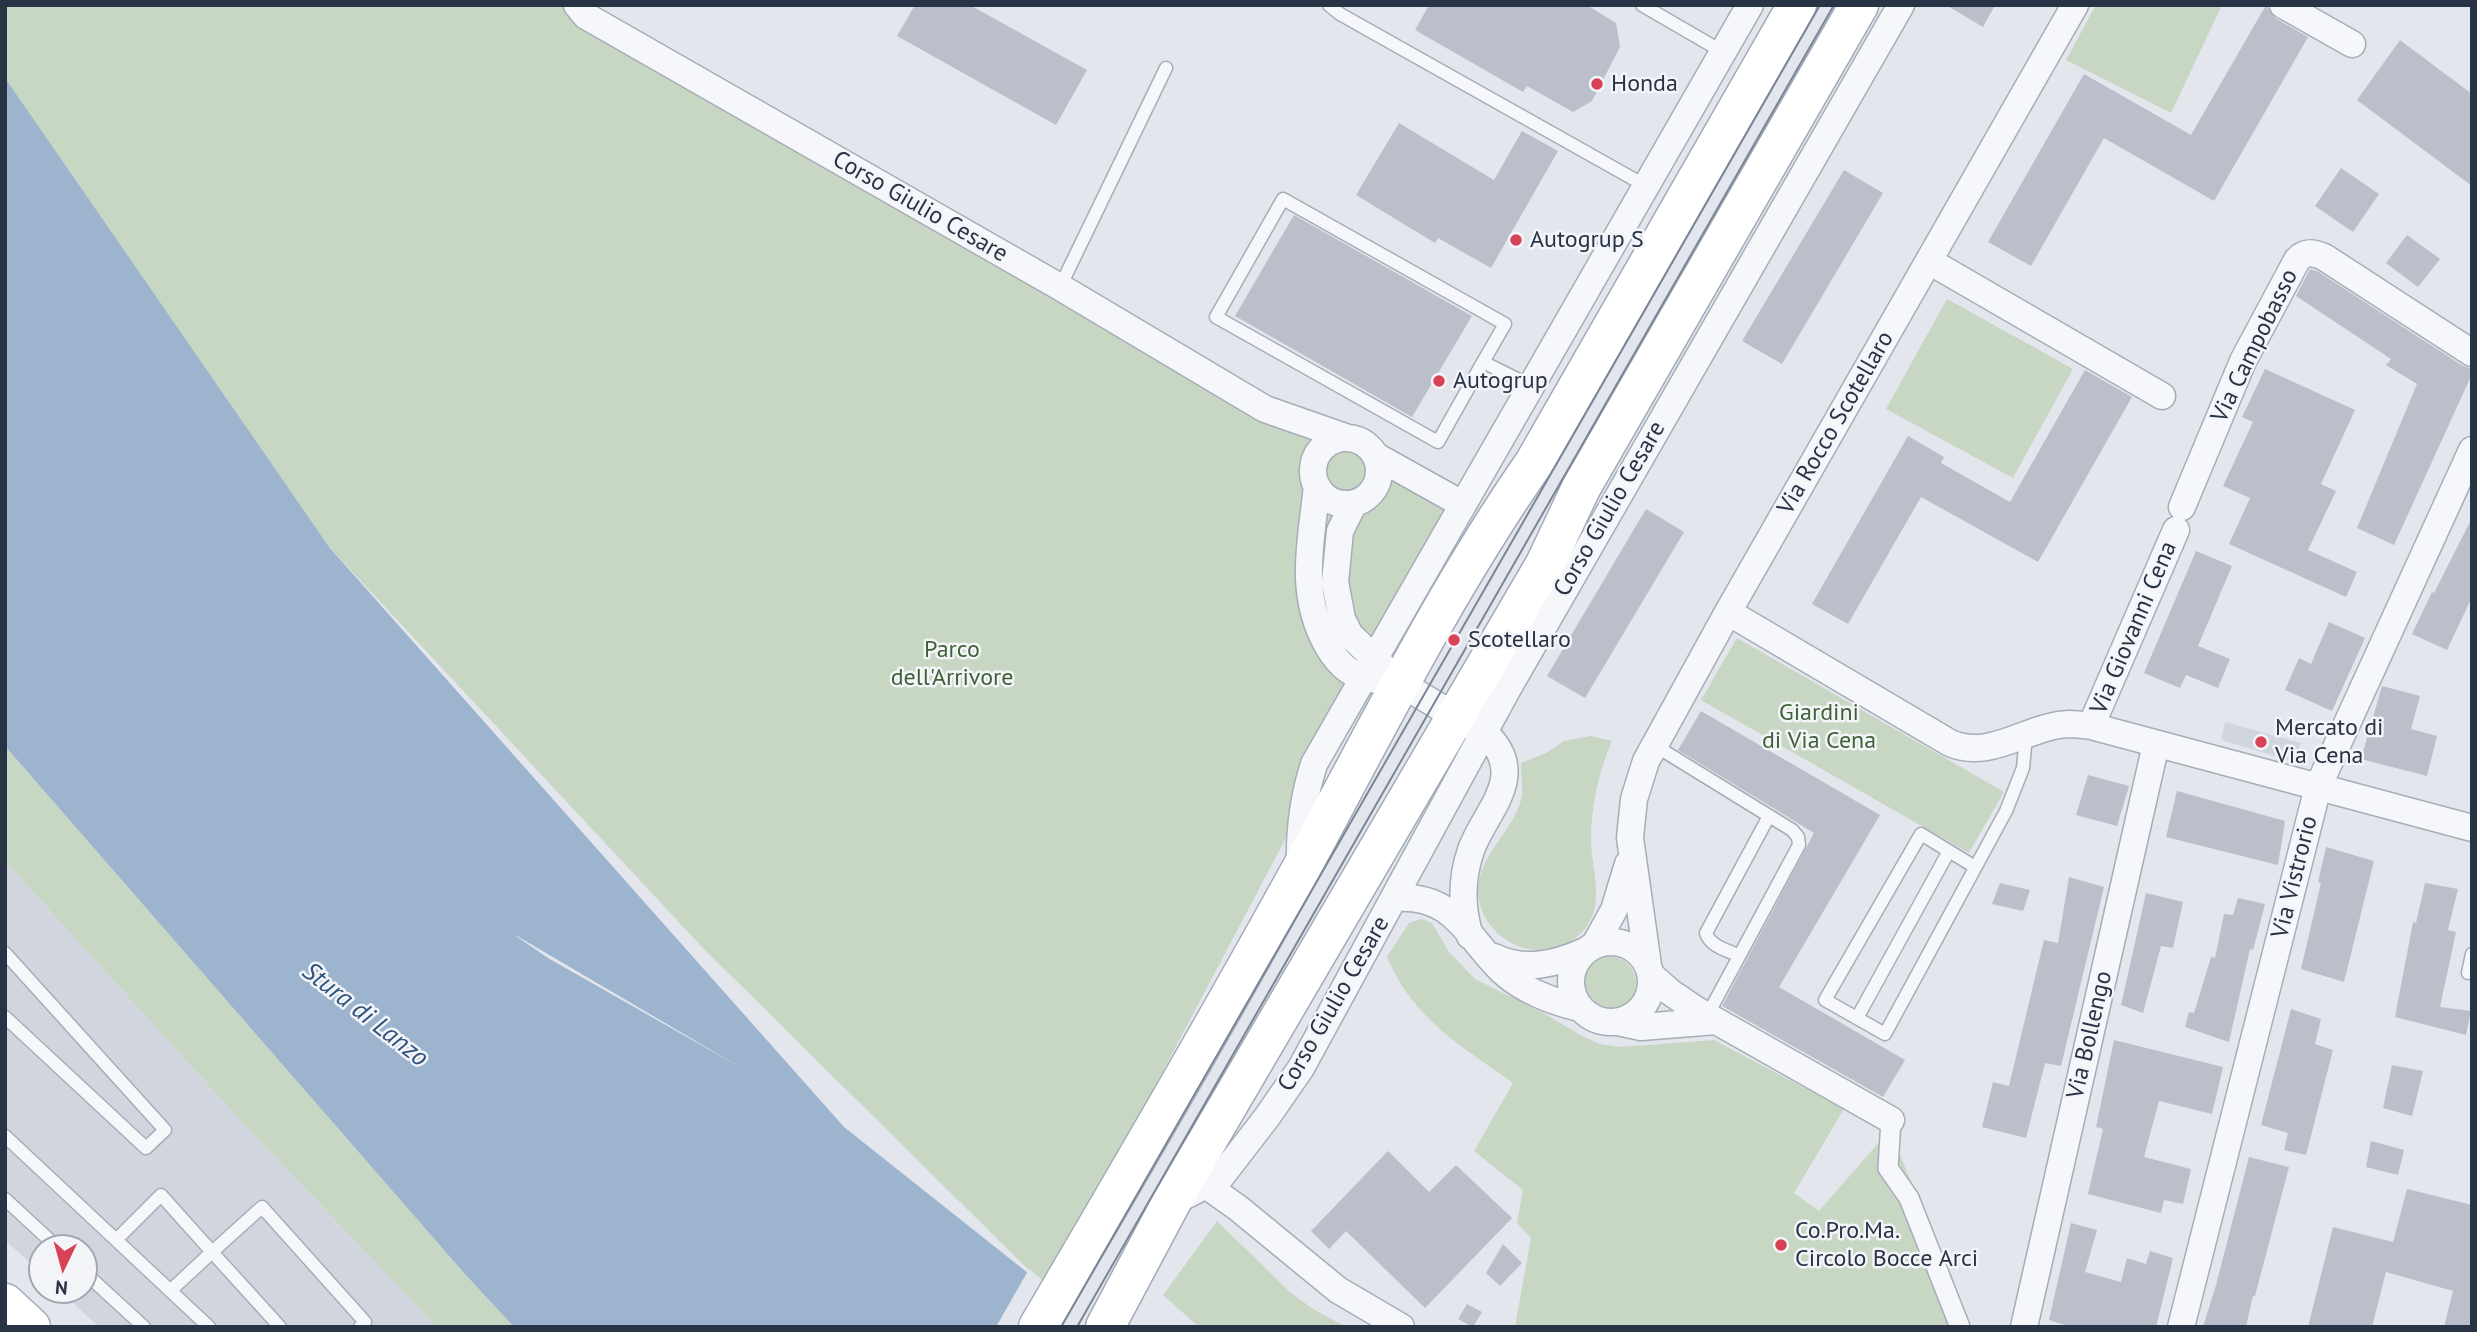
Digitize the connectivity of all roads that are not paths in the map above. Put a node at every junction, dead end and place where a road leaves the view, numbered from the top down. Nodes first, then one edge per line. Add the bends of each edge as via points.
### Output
1 (577, 5) edge
2 (1329, 5) edge
3 (1642, 5) edge
4 (1750, 5) edge
5 (1797, 5) edge
6 (1859, 5) edge
7 (1901, 5) edge
8 (2075, 5) edge
9 (2283, 5) edge
10 (2352, 44) dead end
11 (1723, 52) junction
12 (1166, 68) dead end
13 (1646, 186) junction
14 (1929, 261) junction
15 (1060, 287) junction
16 (2472, 353) edge
17 (1483, 362) junction
18 (1531, 386) junction
19 (2162, 396) dead end
20 (1265, 409) junction
21 (1348, 438) junction
22 (2472, 450) edge
23 (1376, 456) junction
24 (1316, 474) junction
25 (1354, 503) junction
26 (1462, 505) junction
27 (2179, 518) joint
28 (1728, 612) junction
29 (1378, 673) junction
30 (1470, 725) junction
31 (2091, 726) junction
32 (2026, 736) junction
33 (2156, 744) junction
34 (1654, 745) junction
35 (2318, 787) junction
36 (1769, 816) junction
37 (2472, 828) edge
38 (1949, 851) junction
39 (1630, 852) junction
40 (1975, 867) junction
41 (1394, 898) junction
42 (1478, 944) junction
43 (1590, 948) junction
44 (5, 953) edge
45 (2472, 954) edge
46 (1738, 955) junction
47 (1649, 970) junction
48 (2468, 972) dead end
49 (1580, 1008) junction
50 (5, 1017) edge
51 (1711, 1018) junction
52 (1857, 1018) junction
53 (1618, 1022) junction
54 (1891, 1120) joint
55 (5, 1136) edge
56 (1188, 1187) junction
57 (5, 1199) edge
58 (43, 1234) edge
59 (116, 1240) junction
60 (212, 1252) junction
61 (98, 1285) edge
62 (170, 1291) junction
63 (5, 1303) edge
64 (32, 1327) edge
65 (144, 1327) edge
66 (209, 1327) edge
67 (280, 1327) edge
68 (360, 1327) edge
69 (1038, 1327) edge
70 (1105, 1327) edge
71 (1401, 1327) edge
72 (1960, 1327) edge
73 (2024, 1327) edge
74 (2180, 1327) edge

1 - 15 street, Corso Giulio Cesare via 586,16
2 - 13 lane
3 - 11 lane
4 - 11 street
5 - 29 main road via 1534,463
6 - 30 main road, Corso Giulio Cesare via 1581,488
7 - 30 street, Corso Giulio Cesare
8 - 14 street, Via Rocco Scotellaro
9 - 10 street
11 - 13 street
12 - 15 lane
13 - 18 street
14 - 19 street
14 - 28 street, Via Rocco Scotellaro
15 - 20 street, Corso Giulio Cesare
16 - 27 street, Via Campobasso via 2323,257 2304,254 2243,361
17 - 17 lane via 1438,442 1216,317 1283,199 1505,324
17 - 18 lane
18 - 26 street
20 - 21 street, Corso Giulio Cesare
20 - 24 street, Corso Giulio Cesare via 1301,445
21 - 23 street via 1364,443
21 - 24 street via 1324,447
22 - 35 street, Via Vistrorio
23 - 25 street via 1380,472 1374,488
23 - 26 street
24 - 25 street via 1329,499
24 - 29 street via 1308,576 1318,629 1342,666
25 - 29 street via 1340,531 1337,601 1350,635
26 - 29 street
27 - 31 street, Via Giovanni Cena
28 - 32 street, Via Giovanni Cena via 1955,745 1972,750
28 - 34 street, Via Rocco Scotellaro
29 - 30 street
29 - 69 main road via 1300,870
30 - 41 street, Corso Giulio Cesare
30 - 42 street via 1497,747 1505,769 1500,796 1474,842 1465,872 1463,912
30 - 56 main road, Corso Giulio Cesare via 1309,964
31 - 32 street, Via Giovanni Cena via 2069,724
31 - 33 street, Via Giovanni Cena
32 - 40 lane via 2016,789
33 - 35 street, Via Giovanni Cena
33 - 73 street, Via Bollengo
34 - 36 lane
34 - 39 street, Via Rocco Scotellaro via 1634,799
35 - 37 street, Via Giovanni Cena
35 - 74 street, Via Vistrorio
36 - 46 lane via 1792,830 1798,845
36 - 46 lane via 1706,933 1714,944
38 - 40 lane
38 - 52 lane
38 - 52 lane via 1921,834 1825,1000
39 - 43 street, Via Rocco Scotellaro via 1618,901
39 - 47 street, Via Rocco Scotellaro
40 - 52 lane via 1885,1034
41 - 42 street via 1418,898 1440,905
41 - 56 street, Corso Giulio Cesare via 1294,1079 1220,1178
42 - 43 street via 1514,964 1537,966
42 - 49 street via 1503,972 1556,1002
43 - 47 street via 1625,944 1642,956
43 - 49 street via 1573,968 1571,978
44 - 50 lane via 165,1130 146,1148
45 - 48 lane
46 - 51 lane
47 - 51 street via 1678,998
47 - 53 street via 1651,985 1644,1005
49 - 53 street via 1597,1020
51 - 53 street via 1641,1027
51 - 54 street
54 - 72 street via 1888,1168 1909,1198
55 - 59 lane
56 - 70 main road, Corso Giulio Cesare
56 - 71 street via 1238,1208 1338,1290
57 - 58 lane
59 - 60 lane via 161,1195
59 - 62 lane
60 - 62 lane
60 - 67 lane
60 - 68 lane via 262,1207 365,1322
61 - 65 lane
62 - 66 lane
63 - 64 main road

